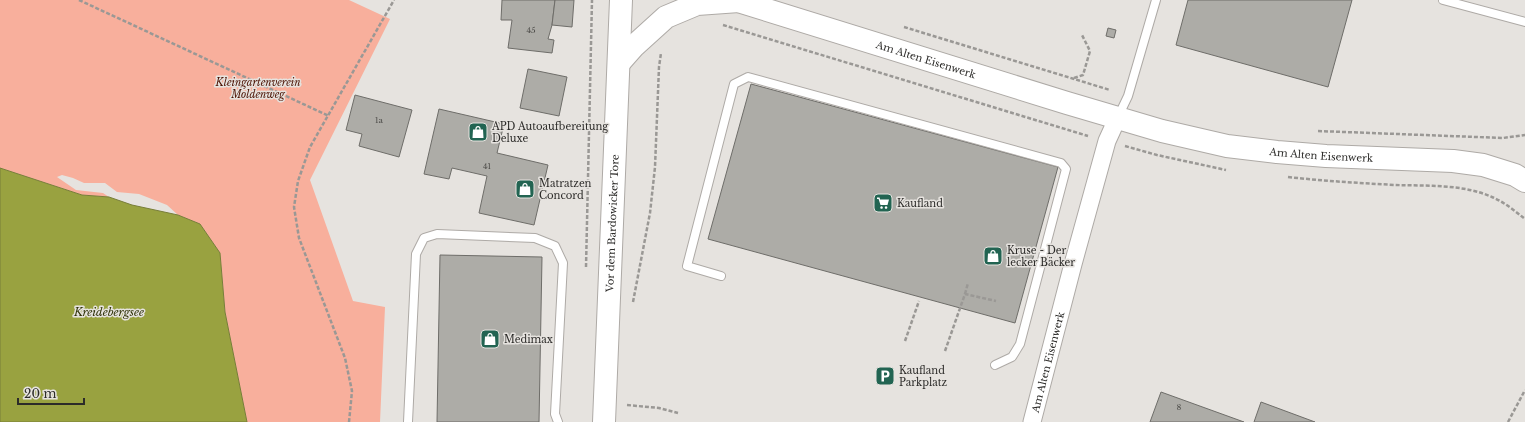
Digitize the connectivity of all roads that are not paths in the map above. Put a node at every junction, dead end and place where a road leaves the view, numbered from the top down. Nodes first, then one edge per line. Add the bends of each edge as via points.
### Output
1 (621, 0) edge
2 (1156, 0) edge
3 (1444, 0) edge
4 (737, 1) edge
5 (1525, 22) edge
6 (619, 63) junction
7 (1118, 119) junction
8 (1525, 181) edge
9 (721, 276) dead end
10 (995, 365) dead end
11 (408, 422) edge
12 (558, 422) edge
13 (604, 422) edge
14 (1032, 422) edge

1 - 6 main road, Vor dem Bardowicker Tore
2 - 7 lane via 1128,96
3 - 5 lane
4 - 6 main road via 697,4 666,17
4 - 7 main road, Am Alten Eisenwerk
6 - 13 main road, Vor dem Bardowicker Tore
7 - 8 main road, Am Alten Eisenwerk via 1227,146 1326,156 1453,161 1484,165
7 - 14 street, Am Alten Eisenwerk via 1107,141
9 - 10 lane via 687,266 734,84 748,77 1061,162 1066,169 1020,344 1012,357
11 - 12 lane via 416,254 424,238 437,234 535,238 555,246 563,263 555,414

